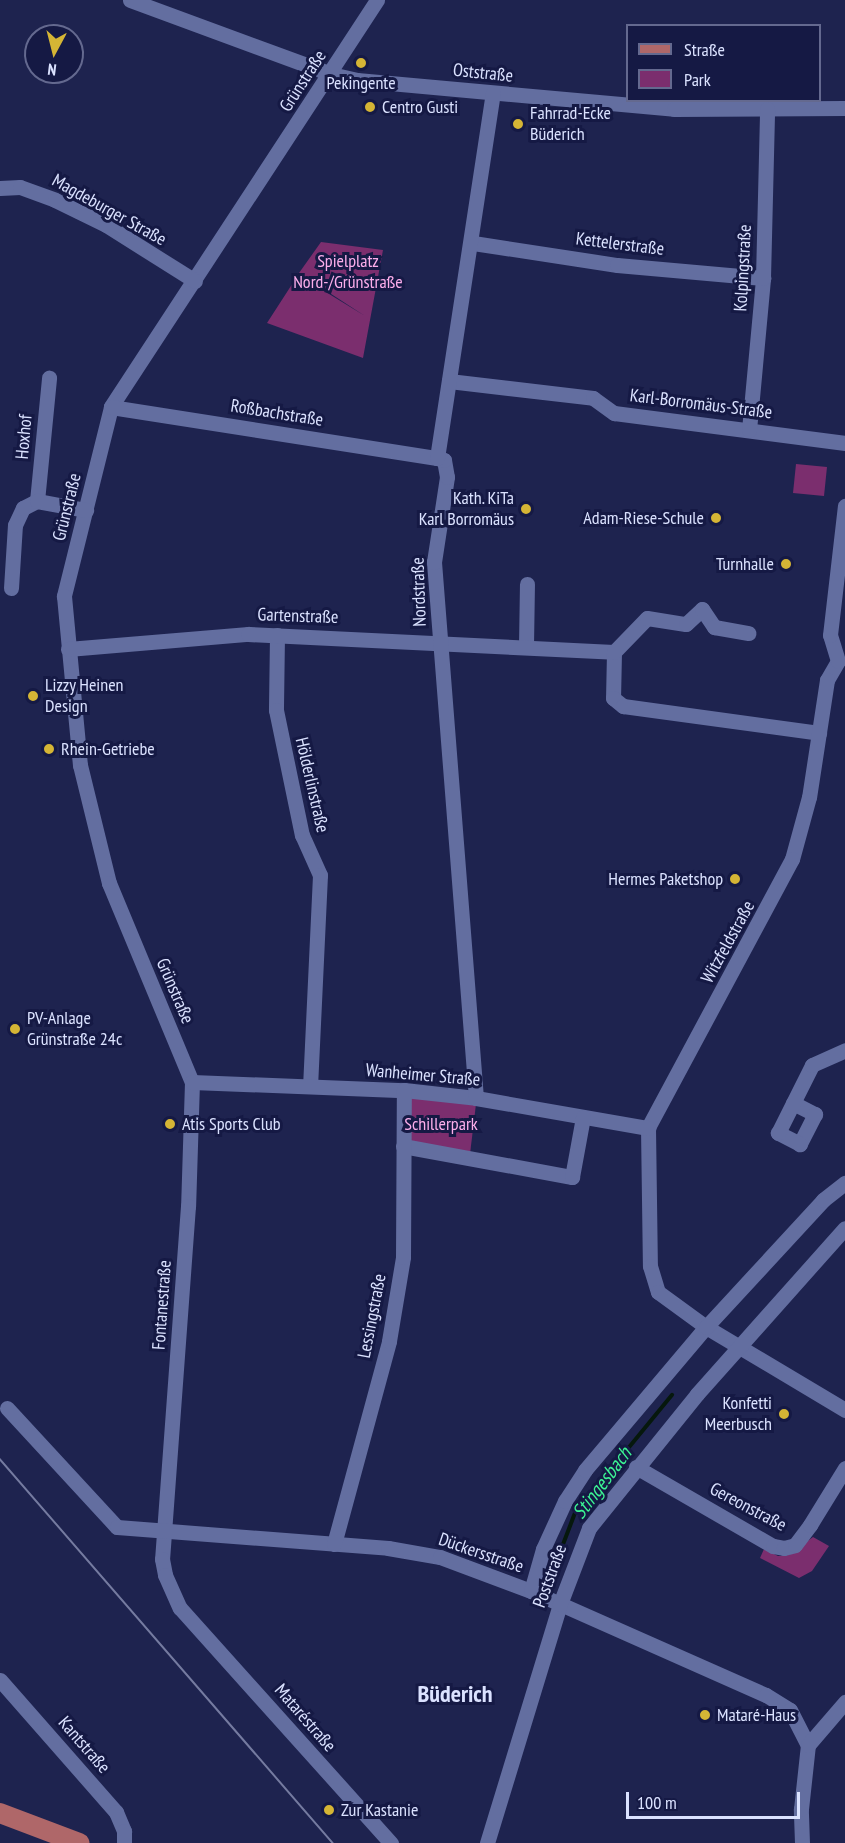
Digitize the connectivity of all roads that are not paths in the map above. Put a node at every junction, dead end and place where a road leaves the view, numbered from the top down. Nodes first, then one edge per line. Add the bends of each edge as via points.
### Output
1 (130, 0) edge
2 (377, 0) edge
3 (331, 74) junction
4 (493, 93) junction
5 (767, 108) junction
6 (845, 108) edge
7 (0, 188) edge
8 (473, 243) junction
9 (763, 278) junction
10 (195, 281) junction
11 (49, 378) dead end
12 (449, 381) junction
13 (111, 407) junction
14 (749, 430) junction
15 (845, 443) edge
16 (437, 458) junction
17 (37, 501) junction
18 (845, 506) edge
19 (86, 510) junction
20 (527, 584) dead end
21 (11, 588) dead end
22 (748, 633) dead end
23 (277, 635) junction
24 (441, 642) junction
25 (526, 646) junction
26 (68, 649) junction
27 (614, 652) junction
28 (841, 660) edge
29 (819, 733) junction
30 (845, 1050) edge
31 (192, 1082) junction
32 (310, 1086) junction
33 (404, 1090) junction
34 (476, 1098) junction
35 (793, 1103) dead end
36 (583, 1117) junction
37 (648, 1128) junction
38 (403, 1146) junction
39 (845, 1183) edge
40 (845, 1228) edge
41 (705, 1327) junction
42 (738, 1346) junction
43 (7, 1408) dead end
44 (845, 1410) edge
45 (636, 1467) junction
46 (845, 1468) edge
47 (166, 1530) junction
48 (334, 1544) junction
49 (531, 1590) junction
50 (560, 1604) junction
51 (0, 1680) edge
52 (845, 1702) edge
53 (808, 1745) junction
54 (0, 1813) edge
55 (79, 1843) edge
56 (124, 1843) edge
57 (391, 1843) edge
58 (487, 1843) edge
59 (802, 1843) edge

1 - 3 street, Oststraße
2 - 3 street, Grünstraße
3 - 4 street, Oststraße
3 - 10 street, Grünstraße
4 - 5 street, Oststraße via 674,109
4 - 8 street, Nordstraße
5 - 6 street, Oststraße
5 - 9 street, Kolpingstraße
7 - 10 street, Magdeburger Straße via 20,187 55,200 106,225
8 - 9 street, Kettelerstraße via 617,265
8 - 12 street, Nordstraße
9 - 14 street, Kolpingstraße
10 - 13 street, Grünstraße
11 - 17 street, Hoxhof
12 - 14 street, Karl-Borromäus-Straße via 592,398 614,413
12 - 16 street, Nordstraße
13 - 16 street, Roßbachstraße
13 - 19 street, Grünstraße
14 - 15 street, Karl-Borromäus-Straße
16 - 24 street, Nordstraße via 444,460 447,477 434,562
17 - 19 street
17 - 21 street via 23,508 15,525
18 - 28 street, Witzfeldstraße via 830,635
19 - 26 street, Grünstraße via 64,596
20 - 25 street
22 - 27 street via 714,627 702,609 686,624 647,618
23 - 24 street, Gartenstraße
23 - 26 street, Gartenstraße
23 - 32 street, Hölderlinstraße via 276,710 302,835 320,875
24 - 25 street, Gartenstraße
24 - 34 street, Nordstraße
25 - 27 street, Gartenstraße
26 - 31 street, Grünstraße via 80,765 110,883
27 - 29 street via 613,698 623,706
28 - 29 street, Witzfeldstraße via 827,680
29 - 37 street, Witzfeldstraße via 803,827 779,889
30 - 35 street via 812,1065
31 - 32 street, Wanheimer Straße
31 - 47 street, Fontanestraße via 188,1206
32 - 33 street, Wanheimer Straße
33 - 34 street, Wanheimer Straße
33 - 38 street, Lessingstraße
34 - 36 street, Wanheimer Straße
36 - 37 street, Wanheimer Straße
36 - 38 street via 572,1177
37 - 41 street via 652,1281 669,1303
38 - 48 street, Lessingstraße via 403,1257 389,1341
39 - 41 street, Poststraße via 823,1200
40 - 42 street, Poststraße
41 - 42 street
41 - 49 street, Poststraße via 580,1478 543,1549
42 - 44 street
42 - 45 street, Poststraße
43 - 47 street via 117,1527
45 - 46 street, Gereonstraße via 773,1546 784,1548 795,1545
45 - 50 street, Poststraße via 589,1528
47 - 48 street, Dückersstraße
47 - 57 street, Mataréstraße via 162,1559 170,1593
48 - 49 street, Dückersstraße via 440,1557
49 - 50 street, Dückersstraße
50 - 53 street, Dückersstraße via 766,1695 790,1710
50 - 58 street, Poststraße
51 - 56 street, Kantstraße via 116,1812
52 - 53 street
53 - 59 street via 801,1809
54 - 55 main road

